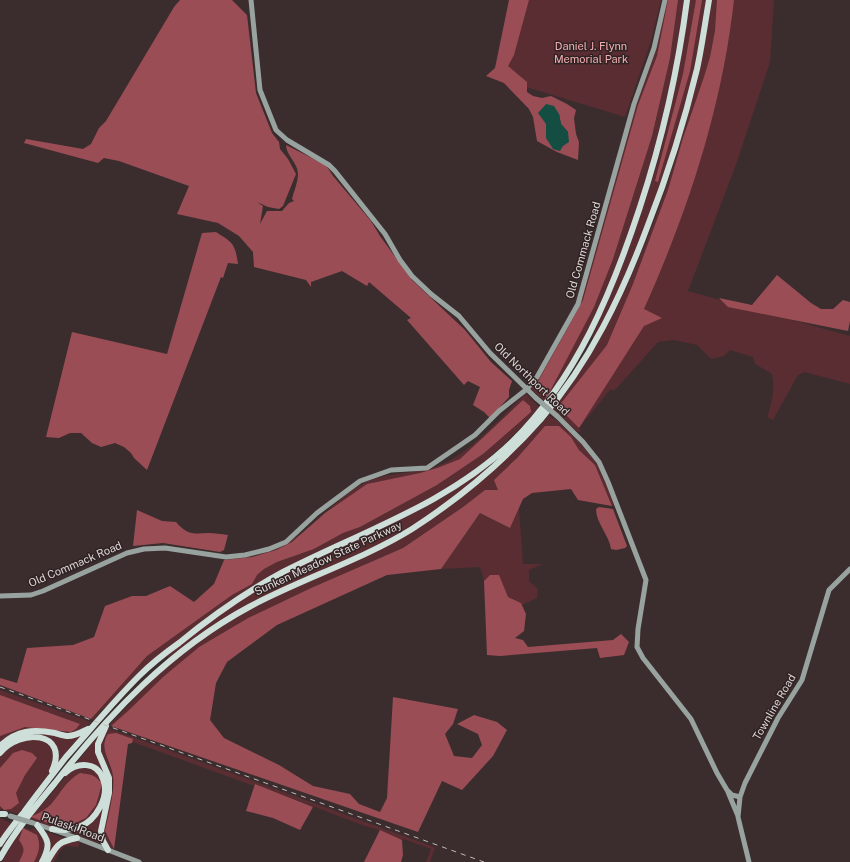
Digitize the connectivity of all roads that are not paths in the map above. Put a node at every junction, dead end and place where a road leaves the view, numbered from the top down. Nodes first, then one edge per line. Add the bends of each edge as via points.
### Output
1 (250, 0) edge
2 (665, 0) edge
3 (687, 0) edge
4 (709, 0) edge
5 (527, 389) junction
6 (850, 569) edge
7 (0, 596) edge
8 (117, 709) junction
9 (92, 727) junction
10 (0, 746) edge
11 (0, 753) edge
12 (50, 777) junction
13 (54, 784) junction
14 (727, 790) junction
15 (740, 797) junction
16 (4, 814) edge
17 (738, 817) junction
18 (35, 824) junction
19 (52, 829) junction
20 (78, 838) junction
21 (0, 844) edge
22 (108, 850) junction
23 (0, 858) edge
24 (42, 862) edge
25 (47, 862) edge
26 (138, 862) edge
27 (749, 862) edge

1 - 5 main road, Old Northport Road via 260,90 276,130 335,171 385,234 412,276 458,316 500,364
2 - 5 main road, Old Commack Road via 654,48 634,104 578,304 537,377
3 - 9 highway, Sunken Meadow State Parkway via 683,35 668,110 632,233 584,346 562,381 533,418 494,458 442,494 281,574 208,619 141,674
4 - 8 highway, Sunken Meadow State Parkway via 698,66 683,123 666,180 635,259 598,336 542,417 471,487 440,510 364,554 263,599 205,634 174,657
5 - 7 main road, Old Commack Road via 475,435 427,468 391,470 360,481 318,513 286,542 269,549 245,556 226,557 165,548 144,549 121,555 31,595
5 - 14 main road, Old Northport Road, bridge via 583,442 599,462 646,580 637,647 691,719
6 - 15 main road, Townline Road via 829,590 802,680 778,718
8 - 13 highway, Sunken Meadow State Parkway via 78,752
8 - 22 highway via 98,744 98,752 108,778 109,793 101,831
9 - 10 highway via 79,734 67,736 26,731 8,739
9 - 12 highway, Sunken Meadow State Parkway
11 - 12 highway via 21,738 42,737 52,744 57,755
12 - 21 highway, Sunken Meadow State Parkway
13 - 19 highway via 68,771 78,765 84,765 96,769 101,774 105,786 100,807 89,821 71,830
13 - 23 highway, Sunken Meadow State Parkway via 38,802
14 - 15 main road
14 - 17 main road, Old Northport Road
15 - 17 main road, Townline Road
16 - 18 main road, Pulaski Road, bridge
17 - 27 main road, Townline Road
18 - 19 main road, Pulaski Road
18 - 24 highway via 45,835 48,844 48,852
19 - 20 main road, Pulaski Road
20 - 22 main road, Pulaski Road
20 - 25 highway via 61,842
22 - 26 main road, Pulaski Road

